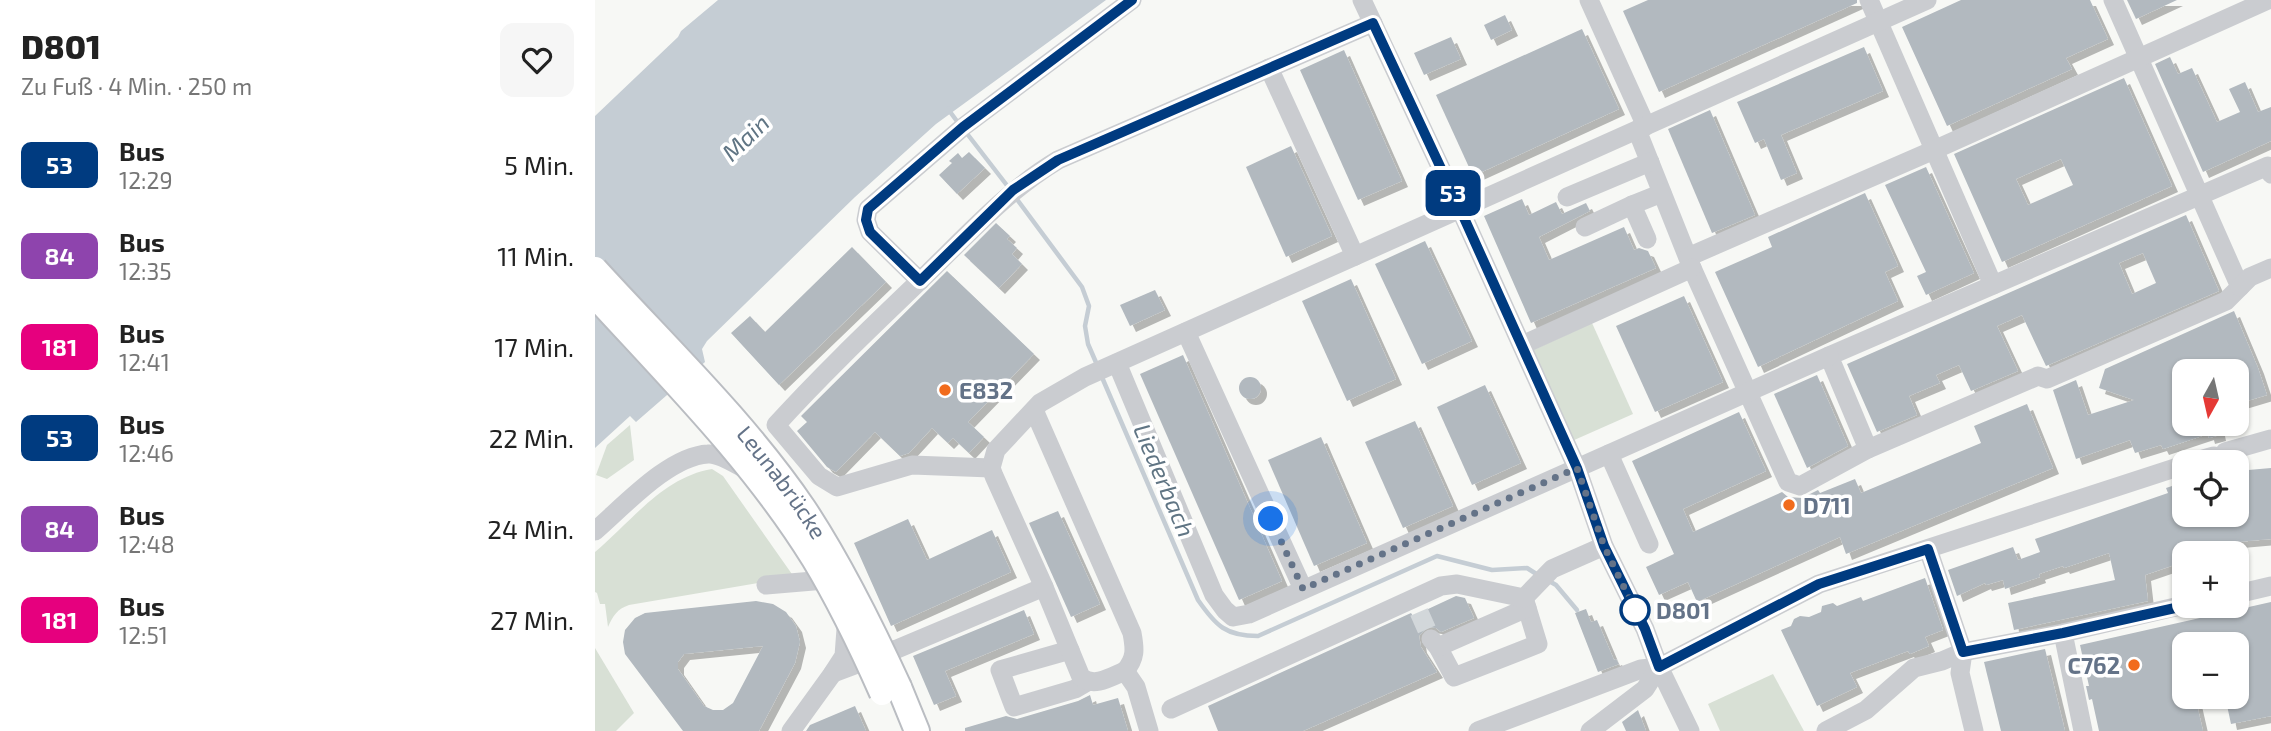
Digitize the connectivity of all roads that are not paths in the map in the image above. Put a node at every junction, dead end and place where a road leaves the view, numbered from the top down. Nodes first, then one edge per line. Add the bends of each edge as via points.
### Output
1 (1132, 0) edge
2 (1362, 0) edge
3 (1869, 0) edge
4 (1927, 0) edge
5 (2113, 0) edge
6 (2268, 0) edge
7 (1591, 1) edge
8 (1878, 22) junction
9 (1373, 23) junction
10 (2139, 58) junction
11 (1269, 68) junction
12 (1642, 128) junction
13 (1934, 150) junction
14 (1650, 162) junction
15 (2270, 168) edge
16 (1662, 193) junction
17 (1567, 197) dead end
18 (2199, 197) junction
19 (1632, 205) junction
20 (1460, 209) junction
21 (1585, 226) dead end
22 (1647, 239) dead end
23 (1355, 256) junction
24 (1690, 262) junction
25 (2271, 268) edge
26 (595, 269) edge
27 (920, 281) junction
28 (1993, 285) junction
29 (2240, 287) junction
30 (595, 296) edge
31 (1187, 332) junction
32 (1521, 345) junction
33 (1829, 356) junction
34 (1117, 363) junction
35 (1749, 392) junction
36 (1034, 410) junction
37 (2271, 439) edge
38 (1868, 449) junction
39 (2233, 450) edge
40 (1609, 454) junction
41 (991, 468) junction
42 (1577, 468) junction
43 (2172, 469) edge
44 (595, 531) edge
45 (1649, 544) dead end
46 (1604, 546) junction
47 (1928, 549) junction
48 (837, 579) junction
49 (766, 585) dead end
50 (2271, 586) edge
51 (1044, 587) junction
52 (1303, 589) junction
53 (2249, 591) edge
54 (1529, 596) junction
55 (2172, 609) edge
56 (2063, 633) junction
57 (1070, 650) junction
58 (1963, 652) junction
59 (1659, 667) junction
60 (1125, 671) junction
61 (833, 673) junction
62 (1087, 682) junction
63 (890, 690) junction
64 (1171, 709) dead end
65 (791, 731) edge
66 (899, 731) edge
67 (917, 731) edge
68 (1149, 731) edge
69 (1478, 731) edge
70 (1590, 731) edge
71 (1690, 731) edge
72 (1826, 731) edge
73 (1974, 731) edge
74 (2083, 731) edge

1 - 27 street via 949,139 868,209 870,232
2 - 9 street
3 - 8 street
4 - 8 street
5 - 10 street
6 - 10 street
7 - 12 street
8 - 12 street
8 - 13 street
9 - 11 street
9 - 20 street
10 - 13 street
10 - 18 street
11 - 23 street
11 - 27 street via 1035,174
12 - 14 street
12 - 20 street
13 - 24 street
13 - 28 street
14 - 16 street
14 - 17 street
15 - 18 street
16 - 19 street
16 - 24 street
18 - 28 street
18 - 29 street
19 - 21 street
19 - 22 street
20 - 23 street
20 - 32 street
23 - 31 street
24 - 32 street
24 - 35 street
25 - 29 street
26 - 63 main road, Leunabrücke, bridge via 738,424 782,480 828,547
27 - 41 street via 776,425 819,476 837,487 912,465
28 - 33 street
29 - 38 street via 2226,301 2124,346 2047,379 2038,376
30 - 63 main road, Leunabrücke, bridge via 724,436 782,513 815,559
31 - 34 street
31 - 52 street
32 - 42 street
33 - 35 street
33 - 38 street
34 - 36 street via 1085,377
34 - 52 street via 1214,596 1225,610 1233,617 1249,614
35 - 38 street via 1793,485 1800,486
35 - 40 street
36 - 41 street via 996,450
36 - 60 street via 1132,633 1136,652
37 - 39 street
40 - 42 street
40 - 45 street
41 - 51 street
42 - 46 street
42 - 52 street
43 - 47 street
44 - 48 street via 652,481 687,458 711,453 767,479 809,531
46 - 54 street via 1552,569
46 - 59 street
47 - 58 street
47 - 59 street via 1819,584
48 - 49 street
48 - 61 street via 847,618 843,656
50 - 53 street
51 - 57 street
51 - 61 street
54 - 54 street via 1435,643 1454,677 1538,644
54 - 64 street via 1457,584 1441,586 1416,605
55 - 56 street
56 - 58 street
56 - 74 street
57 - 62 street
57 - 62 street via 1000,670 1014,707
58 - 72 street via 1915,668 1866,710
58 - 73 street via 1960,673
59 - 69 street via 1641,669
59 - 70 street via 1645,689
59 - 71 street
60 - 62 street
60 - 68 street via 1136,687
61 - 65 street
63 - 66 main road, Leunabrücke
63 - 67 main road, Leunabrücke

